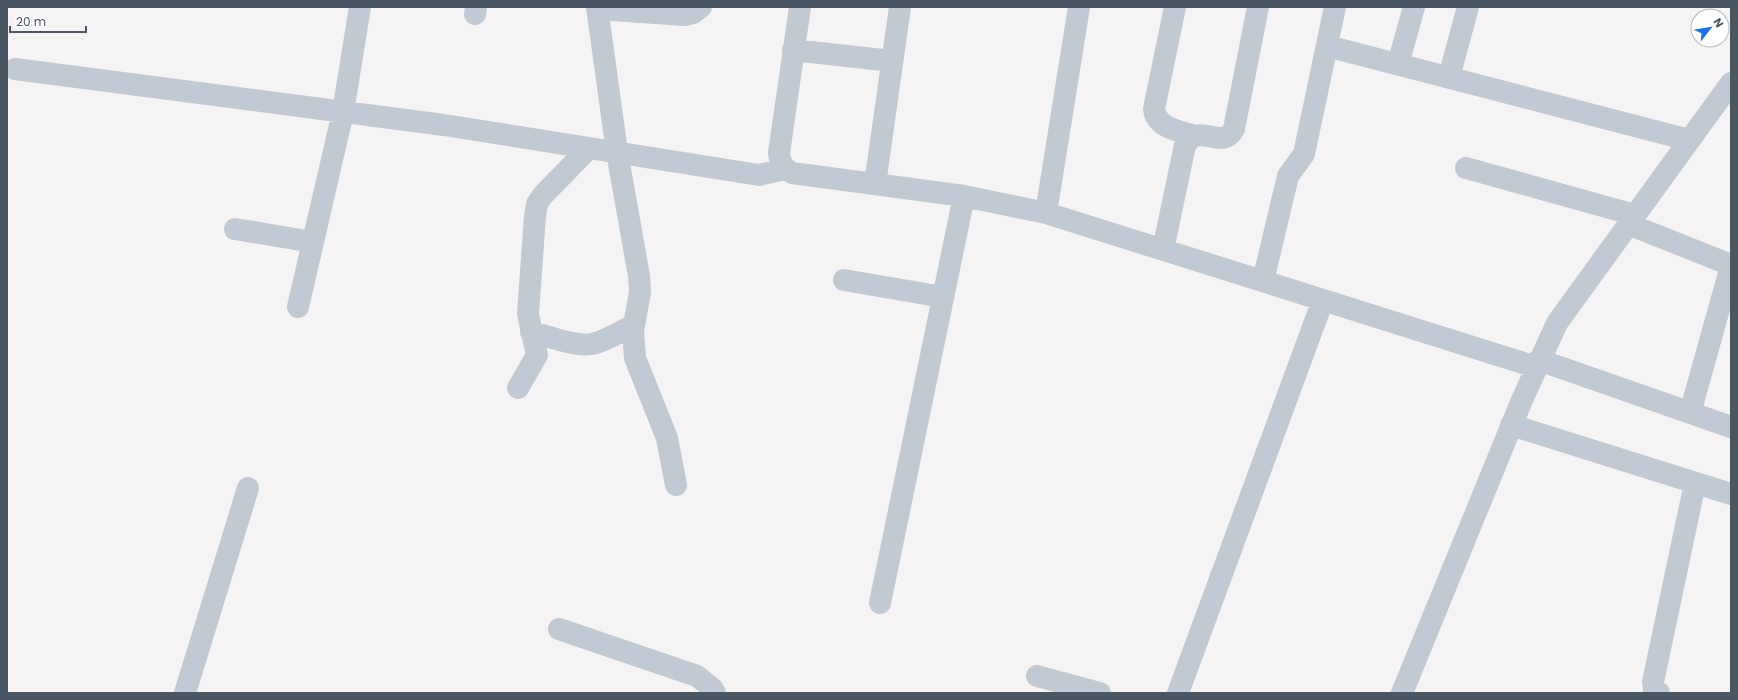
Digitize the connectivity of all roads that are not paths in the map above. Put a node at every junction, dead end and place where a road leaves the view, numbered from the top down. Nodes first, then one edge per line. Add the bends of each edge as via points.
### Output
1 (360, 7) edge
2 (701, 7) edge
3 (800, 7) edge
4 (900, 7) edge
5 (1079, 7) edge
6 (1175, 7) edge
7 (1258, 7) edge
8 (1335, 7) edge
9 (1414, 7) edge
10 (1468, 7) edge
11 (597, 8) edge
12 (1327, 46) junction
13 (794, 50) junction
14 (892, 61) junction
15 (1398, 64) junction
16 (15, 69) dead end
17 (1449, 77) junction
18 (1731, 83) edge
19 (343, 112) junction
20 (1195, 136) junction
21 (1689, 140) junction
22 (589, 148) junction
23 (617, 152) junction
24 (1466, 168) dead end
25 (785, 169) junction
26 (875, 184) junction
27 (964, 196) junction
28 (1046, 213) junction
29 (1632, 220) junction
30 (235, 229) dead end
31 (313, 242) junction
32 (1163, 250) junction
33 (1731, 265) edge
34 (844, 280) dead end
35 (1263, 281) junction
36 (943, 297) junction
37 (1323, 300) junction
38 (298, 306) dead end
39 (634, 325) junction
40 (532, 332) junction
41 (1538, 363) junction
42 (518, 388) dead end
43 (1690, 412) junction
44 (1512, 425) junction
45 (1731, 427) edge
46 (1695, 483) junction
47 (676, 485) dead end
48 (248, 488) dead end
49 (1731, 494) edge
50 (880, 604) dead end
51 (559, 629) dead end
52 (1037, 676) dead end
53 (185, 693) edge
54 (715, 693) edge
55 (1100, 693) edge
56 (1178, 693) edge
57 (1402, 693) edge
58 (1659, 693) edge

1 - 19 street
2 - 11 street via 693,13 685,14
3 - 13 street
4 - 14 street
5 - 28 street
6 - 20 street via 1154,109 1155,117 1160,123
7 - 20 street via 1234,129 1230,136 1225,138
8 - 12 street
9 - 15 street
10 - 17 street
11 - 23 street
12 - 15 street
12 - 35 street via 1304,154 1288,176
13 - 14 street
13 - 25 street via 779,153 780,162
14 - 26 street
15 - 17 street
16 - 19 street
17 - 21 street
18 - 21 street
19 - 22 street
19 - 31 street
20 - 32 street via 1185,145
21 - 29 street
22 - 23 street
22 - 40 street via 542,195 537,204 534,216 528,314
23 - 25 street via 759,175
23 - 39 street via 639,276 640,292
24 - 29 street
25 - 26 street via 792,173
26 - 27 street
27 - 28 street
27 - 36 street
28 - 32 street
29 - 33 street
29 - 41 street via 1557,323
30 - 31 street
31 - 38 street
32 - 35 street
33 - 43 street
34 - 36 street
35 - 37 street
36 - 50 street
37 - 41 street
37 - 56 street
39 - 40 street via 592,344 580,344
39 - 47 street via 635,358 667,438
40 - 42 street via 537,355
41 - 43 street
41 - 44 street
43 - 45 street
44 - 46 street
44 - 57 street
46 - 49 street
46 - 58 street via 1654,682 1654,690
48 - 53 street
51 - 54 street via 697,676
52 - 55 street

